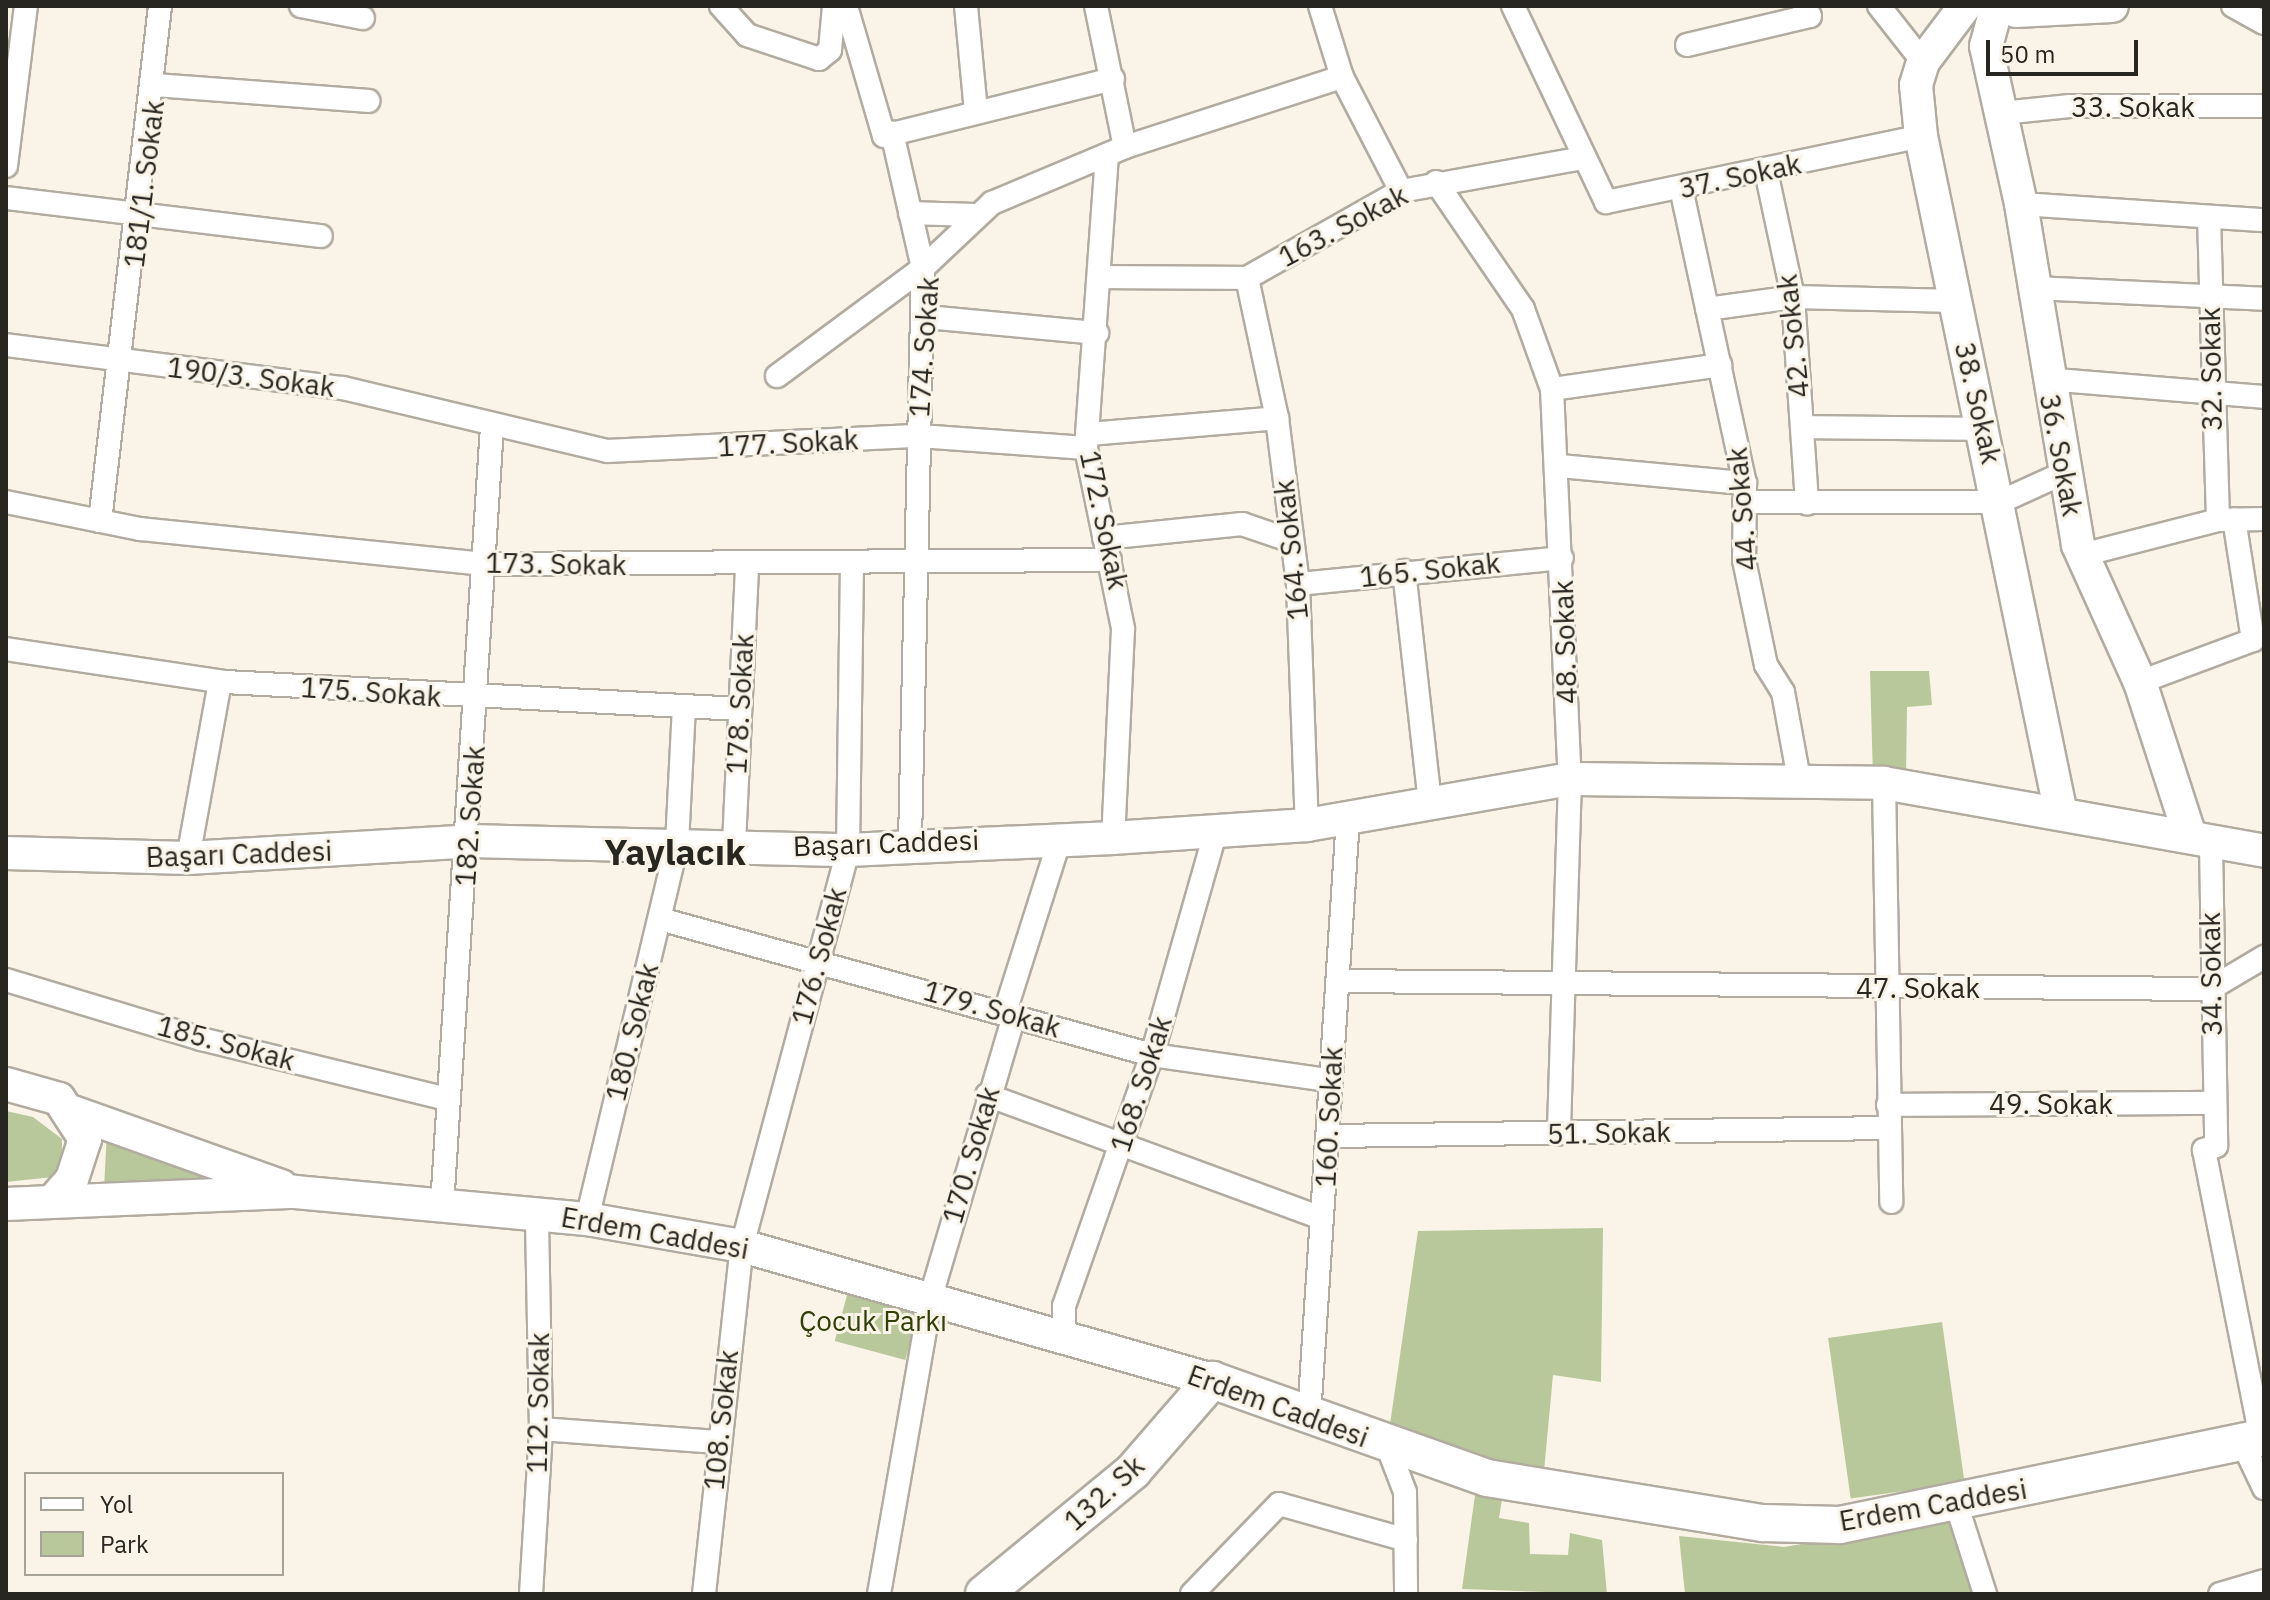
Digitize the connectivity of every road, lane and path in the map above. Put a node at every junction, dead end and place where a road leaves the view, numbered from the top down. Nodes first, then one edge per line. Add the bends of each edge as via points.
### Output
1 (26, 6) edge
2 (160, 6) edge
3 (301, 6) edge
4 (721, 6) edge
5 (834, 6) edge
6 (846, 6) edge
7 (966, 6) edge
8 (1096, 6) edge
9 (1320, 6) edge
10 (1513, 6) edge
11 (1804, 6) edge
12 (1879, 6) edge
13 (2112, 6) edge
14 (2233, 6) edge
15 (1995, 8) edge
16 (363, 18) dead end
17 (2264, 23) edge
18 (1687, 45) dead end
19 (1923, 62) junction
20 (1342, 77) junction
21 (1113, 79) junction
22 (156, 85) junction
23 (368, 101) dead end
24 (2264, 106) edge
25 (976, 111) junction
26 (2002, 113) junction
27 (892, 133) junction
28 (1921, 136) junction
29 (1116, 151) junction
30 (1583, 158) junction
31 (6, 166) edge
32 (1766, 171) junction
33 (1436, 182) junction
34 (1681, 188) junction
35 (1401, 191) junction
36 (6, 198) edge
37 (2021, 204) junction
38 (910, 213) junction
39 (139, 214) junction
40 (973, 215) junction
41 (2209, 217) junction
42 (2264, 220) edge
43 (321, 236) dead end
44 (923, 268) junction
45 (1103, 277) junction
46 (1247, 278) junction
47 (2034, 288) junction
48 (1793, 297) junction
49 (2264, 299) edge
50 (1955, 301) junction
51 (2209, 301) junction
52 (1707, 309) junction
53 (927, 317) junction
54 (1097, 333) junction
55 (6, 345) edge
56 (123, 362) junction
57 (1720, 365) junction
58 (777, 376) dead end
59 (2046, 379) junction
60 (1552, 389) junction
61 (2210, 392) junction
62 (2264, 397) edge
63 (1277, 418) junction
64 (492, 427) junction
65 (1802, 427) junction
66 (1985, 429) junction
67 (919, 436) junction
68 (1087, 441) junction
69 (1560, 466) junction
70 (2064, 473) junction
71 (1744, 492) junction
72 (6, 502) edge
73 (2000, 502) junction
74 (1807, 504) junction
75 (2226, 519) junction
76 (2264, 519) edge
77 (100, 521) junction
78 (1292, 541) junction
79 (1107, 549) junction
80 (2082, 555) junction
81 (1562, 558) junction
82 (852, 563) junction
83 (483, 564) junction
84 (914, 564) junction
85 (747, 565) junction
86 (1404, 571) junction
87 (1298, 584) junction
88 (6, 649) edge
89 (220, 682) junction
90 (2140, 682) junction
91 (478, 699) junction
92 (684, 707) junction
93 (740, 709) junction
94 (1570, 779) junction
95 (1799, 779) junction
96 (1884, 783) junction
97 (1430, 804) junction
98 (2061, 814) junction
99 (1348, 818) junction
100 (1307, 825) junction
101 (1216, 831) junction
102 (1113, 838) junction
103 (1060, 839) junction
104 (2200, 839) junction
105 (470, 841) junction
106 (910, 841) junction
107 (677, 844) junction
108 (734, 844) junction
109 (848, 850) junction
110 (2264, 851) edge
111 (6, 853) edge
112 (188, 858) junction
113 (660, 919) junction
114 (2264, 957) edge
115 (817, 959) junction
116 (6, 980) edge
117 (1340, 981) junction
118 (1563, 983) junction
119 (1886, 988) junction
120 (2210, 989) junction
121 (1010, 1014) junction
122 (1152, 1055) junction
123 (1328, 1080) junction
124 (6, 1084) edge
125 (987, 1095) junction
126 (448, 1099) junction
127 (2214, 1103) junction
128 (73, 1112) junction
129 (1888, 1116) junction
130 (1559, 1134) junction
131 (1330, 1136) junction
132 (1123, 1144) junction
133 (295, 1192) junction
134 (52, 1202) junction
135 (1891, 1202) dead end
136 (6, 1204) edge
137 (442, 1206) junction
138 (537, 1212) junction
139 (1322, 1218) junction
140 (587, 1219) junction
141 (742, 1246) junction
142 (931, 1296) junction
143 (1064, 1336) junction
144 (1212, 1380) junction
145 (1309, 1416) junction
146 (541, 1429) junction
147 (2256, 1440) edge
148 (717, 1442) junction
149 (1387, 1445) junction
150 (1435, 1462) junction
151 (2264, 1488) edge
152 (1405, 1492) junction
153 (1956, 1503) junction
154 (1406, 1540) junction
155 (2264, 1581) edge
156 (531, 1594) edge
157 (704, 1594) edge
158 (879, 1594) edge
159 (984, 1594) edge
160 (1192, 1594) edge
161 (1406, 1594) edge
162 (1985, 1594) edge
163 (2220, 1594) edge

1 - 31 street
2 - 22 street, 181/1. Sokak
3 - 16 street
4 - 5 street via 747,35 819,59 830,50
6 - 27 street via 884,136
7 - 25 street
8 - 21 street, 172. Sokak
9 - 20 street
10 - 30 street
11 - 18 street via 1810,16
12 - 19 street
13 - 15 main road
14 - 17 street
15 - 19 main road, 38. Sokak
15 - 26 main road, 36. Sokak via 1989,62
19 - 28 main road, 38. Sokak via 1916,85
20 - 29 street, 174. Sokak
20 - 35 street
21 - 25 street
21 - 29 street, 172. Sokak
22 - 23 street
22 - 39 street, 181/1. Sokak
24 - 26 street, 33. Sokak via 2070,106
25 - 27 street
26 - 37 main road, 36. Sokak
27 - 38 street
28 - 32 street, 37. Sokak
28 - 50 main road, 38. Sokak
29 - 40 street, 174. Sokak
29 - 45 street, 172. Sokak
30 - 33 street, 163. Sokak
30 - 34 street, 37. Sokak via 1606,202
32 - 34 street, 37. Sokak
32 - 48 street, 42. Sokak
33 - 35 street, 163. Sokak
33 - 60 street, 48. Sokak via 1523,309
34 - 52 street, 44. Sokak
35 - 46 street, 163. Sokak
36 - 39 street
37 - 41 street
37 - 47 main road, 36. Sokak
38 - 40 street
38 - 44 street
39 - 43 street
39 - 56 street, 181/1. Sokak
40 - 44 street, 174. Sokak
41 - 42 street
41 - 51 street, 32. Sokak
44 - 53 street, 174. Sokak
44 - 58 street
45 - 46 street, 163. Sokak
45 - 54 street, 172. Sokak
46 - 63 street, 164. Sokak
47 - 51 street
47 - 59 main road, 36. Sokak
48 - 50 street
48 - 52 street
48 - 65 street, 42. Sokak
49 - 51 street
50 - 66 main road, 38. Sokak
51 - 61 street, 32. Sokak
52 - 57 street, 44. Sokak
53 - 54 street
53 - 67 street, 174. Sokak
54 - 68 street, 172. Sokak
55 - 56 street, 190/3. Sokak
56 - 64 street, 190/3. Sokak via 343,388
56 - 77 street, 181/1. Sokak
57 - 60 street
57 - 71 street, 44. Sokak
59 - 61 street
59 - 70 main road, 36. Sokak
60 - 69 street, 48. Sokak
61 - 62 street
61 - 75 street, 32. Sokak
63 - 68 street, 177. Sokak
63 - 78 street, 164. Sokak
64 - 67 street, 177. Sokak via 607,451
64 - 83 street, 182. Sokak
65 - 66 street
65 - 74 street, 42. Sokak
66 - 73 main road, 38. Sokak
67 - 68 street, 177. Sokak
67 - 84 street, 174. Sokak
68 - 79 street, 172. Sokak
69 - 71 street
69 - 81 street, 48. Sokak
70 - 73 street
70 - 80 main road, 36. Sokak
71 - 74 street
71 - 95 street, 44. Sokak via 1744,560 1766,665 1783,692
72 - 77 street, 173. Sokak
73 - 74 street
73 - 98 main road, 38. Sokak
75 - 76 street
75 - 80 street
75 - 90 street, 32. Sokak via 2253,640
77 - 83 street, 173. Sokak
78 - 79 street, 173. Sokak via 1242,524
78 - 87 street, 164. Sokak
79 - 84 street, 173. Sokak
79 - 102 street, 172. Sokak via 1120,592 1125,709
80 - 90 main road, 36. Sokak
81 - 86 street, 165. Sokak
81 - 94 street, 48. Sokak
82 - 84 street, 173. Sokak
82 - 85 street, 173. Sokak
82 - 109 street, 176. Sokak
83 - 85 street, 173. Sokak
83 - 91 street, 182. Sokak
84 - 106 street, 174. Sokak
85 - 93 street, 178. Sokak
86 - 87 street, 165. Sokak
86 - 97 street
87 - 100 street, 164. Sokak
88 - 89 street, 175. Sokak
89 - 91 street, 175. Sokak
89 - 112 street
90 - 104 main road, 36. Sokak
91 - 92 street, 175. Sokak
91 - 105 street, 182. Sokak
92 - 93 street, 175. Sokak
92 - 107 street, 180. Sokak
93 - 108 street, 178. Sokak
94 - 95 main road, Başarı Caddesi
94 - 97 main road, Başarı Caddesi
94 - 118 street, 48. Sokak
95 - 96 main road, Başarı Caddesi
96 - 98 main road, Başarı Caddesi
96 - 119 street
97 - 99 main road, Başarı Caddesi
98 - 104 main road, Başarı Caddesi
99 - 100 main road, Başarı Caddesi
99 - 117 street, 160. Sokak
100 - 101 main road, Başarı Caddesi
101 - 102 main road, Başarı Caddesi
101 - 122 street, 168. Sokak
102 - 103 main road, Başarı Caddesi
103 - 106 main road, Başarı Caddesi
103 - 121 street, 170. Sokak
104 - 110 main road
104 - 120 street, 34. Sokak
105 - 107 main road, Başarı Caddesi
105 - 112 main road, Başarı Caddesi
105 - 126 street, 182. Sokak
106 - 109 main road, Başarı Caddesi
107 - 108 main road, Başarı Caddesi
107 - 113 street, 180. Sokak
108 - 109 main road, Başarı Caddesi
109 - 115 street, 176. Sokak
111 - 112 main road, Başarı Caddesi
113 - 115 street, 179. Sokak
113 - 140 street, 180. Sokak
114 - 120 street
115 - 121 street, 179. Sokak
115 - 141 street, 176. Sokak
116 - 126 street, 185. Sokak via 201,1039
117 - 118 street, 47. Sokak
117 - 123 street, 160. Sokak
118 - 119 street, 47. Sokak
118 - 130 street, 48. Sokak
119 - 120 street, 47. Sokak
119 - 129 street
120 - 127 street, 34. Sokak
121 - 122 street, 179. Sokak
121 - 125 street, 170. Sokak
122 - 123 street, 179. Sokak
122 - 132 street, 168. Sokak
123 - 131 street, 160. Sokak
124 - 128 main road, Erdem Caddesi via 36,1088
125 - 132 street
125 - 142 street, 170. Sokak
126 - 137 street, 182. Sokak
127 - 129 street, 49. Sokak
127 - 147 street, 34. Sokak via 2216,1146 2204,1150
128 - 133 main road, Erdem Caddesi
128 - 134 main road via 85,1139 82,1160
129 - 130 street, 51. Sokak
129 - 135 street
130 - 131 street, 51. Sokak
131 - 139 street, 160. Sokak
132 - 139 street
132 - 143 street, 168. Sokak via 1064,1306
133 - 134 main road, Erdem Caddesi
133 - 137 main road, Erdem Caddesi
134 - 136 main road, Erdem Caddesi
137 - 138 main road, Erdem Caddesi
138 - 140 main road, Erdem Caddesi
138 - 146 street, 112. Sokak
139 - 145 street, 160. Sokak
140 - 141 main road, Erdem Caddesi
141 - 142 main road, Erdem Caddesi
141 - 148 street, 108. Sokak
142 - 143 main road, Erdem Caddesi
142 - 158 street, 170. Sokak
143 - 144 main road, Erdem Caddesi
144 - 145 main road, Erdem Caddesi
144 - 159 main road, 132. Sk via 1133,1471
145 - 149 main road, Erdem Caddesi
146 - 148 street
146 - 156 street, 112. Sokak
147 - 151 street
147 - 153 main road, Erdem Caddesi
148 - 157 street, 108. Sokak
149 - 150 main road, Erdem Caddesi
149 - 152 street
150 - 152 street
150 - 153 main road, Erdem Caddesi via 1603,1502 1763,1523 1840,1525
152 - 154 street
153 - 162 street
154 - 160 street via 1279,1504
154 - 161 street
155 - 163 street

